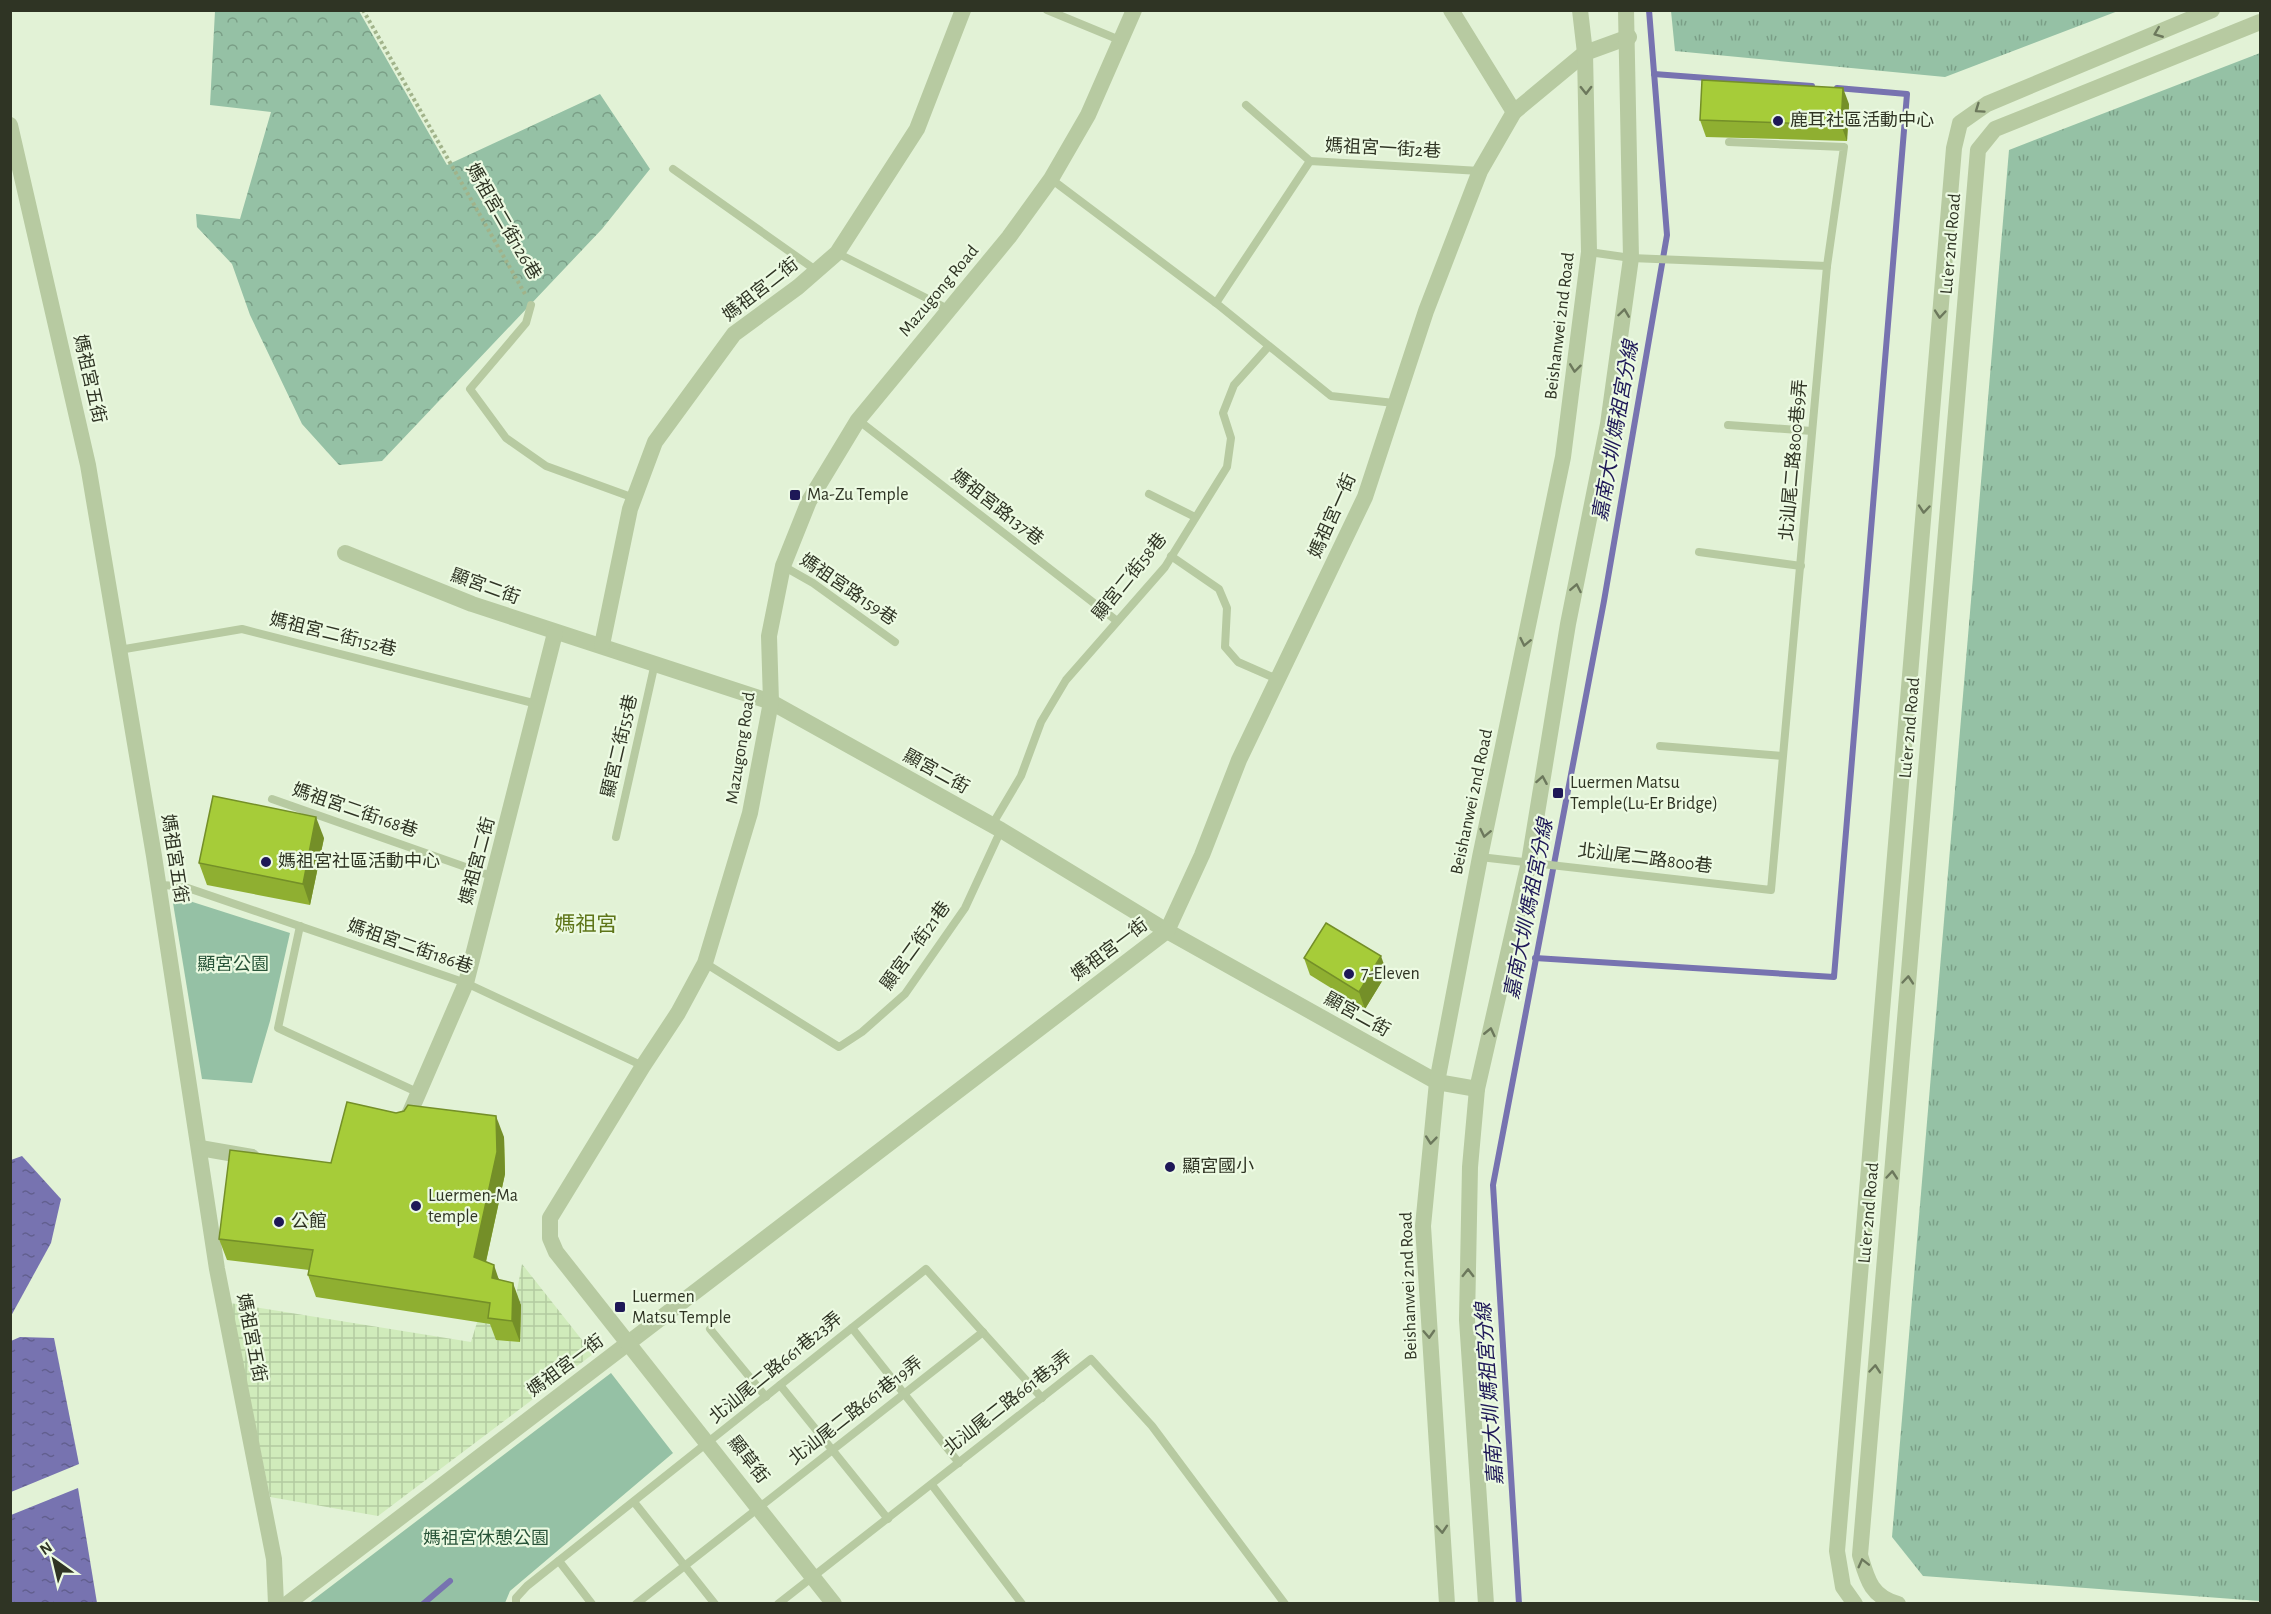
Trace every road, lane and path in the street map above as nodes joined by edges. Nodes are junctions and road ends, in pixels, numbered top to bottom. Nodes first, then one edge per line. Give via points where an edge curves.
1 (363, 10) edge
2 (963, 10) edge
3 (1047, 10) edge
4 (1134, 10) edge
5 (1451, 10) edge
6 (1580, 10) edge
7 (1626, 10) edge
8 (2212, 10) edge
9 (2260, 22) edge
10 (1629, 37) junction
11 (1122, 42) junction
12 (1585, 53) junction
13 (1246, 105) dead end
14 (1514, 112) junction
15 (10, 125) edge
16 (1729, 142) dead end
17 (1310, 161) junction
18 (673, 169) dead end
19 (1480, 171) junction
20 (1051, 179) junction
21 (1589, 252) junction
22 (837, 253) junction
23 (1632, 258) junction
24 (1827, 266) junction
25 (817, 271) junction
26 (1216, 303) junction
27 (531, 305) joint
28 (950, 310) junction
29 (1268, 347) junction
30 (1394, 403) junction
31 (858, 420) junction
32 (1728, 425) dead end
33 (1812, 431) junction
34 (1149, 494) dead end
35 (634, 498) junction
36 (1195, 517) junction
37 (1699, 552) dead end
38 (345, 553) dead end
39 (1171, 556) junction
40 (783, 566) junction
41 (1801, 566) junction
42 (1117, 621) junction
43 (555, 633) junction
44 (895, 642) dead end
45 (602, 645) junction
46 (119, 650) junction
47 (655, 663) junction
48 (1277, 679) junction
49 (771, 702) junction
50 (537, 704) junction
51 (1660, 746) dead end
52 (1782, 756) junction
53 (273, 799) dead end
54 (996, 828) junction
55 (616, 837) dead end
56 (1480, 857) junction
57 (1529, 862) junction
58 (494, 877) junction
59 (158, 885) junction
60 (1771, 890) joint
61 (300, 926) junction
62 (1167, 931) junction
63 (705, 963) junction
64 (466, 983) junction
65 (643, 1066) junction
66 (1437, 1082) junction
67 (1477, 1089) junction
68 (417, 1092) junction
69 (394, 1122) edge
70 (200, 1148) junction
71 (265, 1160) edge
72 (852, 1328) junction
73 (710, 1329) dead end
74 (983, 1332) junction
75 (629, 1342) junction
76 (780, 1385) junction
77 (904, 1394) junction
78 (766, 1397) junction
79 (1042, 1398) junction
80 (710, 1443) junction
81 (832, 1450) junction
82 (959, 1463) junction
83 (932, 1485) junction
84 (634, 1502) junction
85 (760, 1508) junction
86 (888, 1519) junction
87 (558, 1561) junction
88 (685, 1565) junction
89 (814, 1577) junction
90 (276, 1604) edge
91 (287, 1604) edge
92 (516, 1604) edge
93 (592, 1604) edge
94 (636, 1604) edge
95 (715, 1604) edge
96 (778, 1604) edge
97 (834, 1604) edge
98 (1022, 1604) edge
99 (1285, 1604) edge
100 (1448, 1604) edge
101 (1486, 1604) edge
102 (1855, 1604) edge
103 (1898, 1604) edge

1 - 27 path, 媽祖宮二街126巷
2 - 22 street, 媽祖宮二街 via 917,129
3 - 11 lane
4 - 11 street, Mazugong Road
5 - 14 street
6 - 12 street, Beishanwei 2nd Road
7 - 10 street
8 -> 102 street, Lu'er 2nd Road via 1987,104 1960,123 1954,148 1837,1551 1843,1587
103 -> 9 street, Lu'er 2nd Road via 1884,1600 1868,1582 1860,1555 1978,150 1995,129
10 - 12 street, 媽祖宮一街
10 - 23 street
11 - 20 street, Mazugong Road via 1088,115
12 - 14 street, 媽祖宮一街
12 -> 21 street, Beishanwei 2nd Road
13 - 17 lane
14 - 19 street, 媽祖宮一街
15 - 46 street, 媽祖宮五街 via 88,465
16 - 24 lane, 北汕尾二路800巷9弄 via 1844,147
17 - 19 lane, 媽祖宮一街2巷
17 - 26 lane, 媽祖宮一街2巷
18 - 25 lane
19 - 30 street, 媽祖宮一街
20 - 26 lane
20 - 28 street, Mazugong Road
21 - 23 lane
21 -> 56 street, Beishanwei 2nd Road via 1563,457
22 - 25 street, 媽祖宮二街
22 - 28 lane
23 - 24 lane
57 -> 23 street via 1568,624 1608,424
24 - 33 lane, 北汕尾二路800巷9弄
25 - 35 street, 媽祖宮二街 via 734,334 655,442
26 - 29 lane
27 - 35 lane, 媽祖宮二街126巷 via 526,323 470,388 506,438 546,466
28 - 31 street, Mazugong Road
29 - 30 lane via 1330,396
29 - 36 lane, 顯宮二街58巷 via 1234,385 1223,413 1232,438 1227,467
30 - 48 street, 媽祖宮一街 via 1365,497
31 - 40 street, Mazugong Road via 809,501
31 - 42 lane, 媽祖宮路137巷
32 - 33 lane
33 - 41 lane, 北汕尾二路800巷9弄
34 - 36 lane
35 - 45 street, 媽祖宮二街
36 - 39 lane, 顯宮二街58巷
37 - 41 lane
38 - 43 street, 顯宮二街
39 - 42 lane, 顯宮二街58巷
39 - 48 lane via 1219,589 1227,608 1225,647 1238,662
40 - 44 lane, 媽祖宮路159巷
40 - 49 street, Mazugong Road via 769,636
41 - 52 lane, 北汕尾二路800巷9弄
42 - 54 lane, 顯宮二街58巷 via 1066,680 1041,722
43 - 45 street, 顯宮二街
43 - 50 street, 媽祖宮二街
45 - 47 street, 顯宮二街
46 - 50 lane, 媽祖宮二街152巷 via 242,629
46 - 59 street, 媽祖宮五街
47 - 49 street, 顯宮二街
47 - 55 lane, 顯宮二街55巷
48 - 62 street, 媽祖宮一街
49 - 54 street, 顯宮二街
49 - 63 street, Mazugong Road via 750,813
50 - 58 street, 媽祖宮二街
51 - 52 lane
52 - 60 lane, 北汕尾二路800巷9弄
53 - 58 lane, 媽祖宮二街168巷
54 - 62 street, 顯宮二街
54 - 63 lane, 顯宮二街21巷 via 965,908 905,994 839,1047
56 - 57 lane, 北汕尾二路800巷
56 - 66 street, Beishanwei 2nd Road
57 - 60 lane, 北汕尾二路800巷
67 -> 57 street
58 - 64 street, 媽祖宮二街
59 - 61 lane, 媽祖宮二街186巷 via 182,886
59 - 70 street, 媽祖宮五街
61 - 64 lane, 媽祖宮二街186巷
61 - 68 lane via 278,1028
62 - 66 street, 顯宮二街
62 - 75 street, 媽祖宮一街
63 - 65 street, Mazugong Road
64 - 65 lane, 媽祖宮二街186巷
64 - 68 street, 媽祖宮二街
65 - 75 street, Mazugong Road via 550,1218 550,1238 556,1252
66 - 67 street, 顯宮二街
66 -> 100 street, Beishanwei 2nd Road via 1423,1226
101 -> 67 street via 1467,1320 1470,1167
68 - 69 street, 媽祖宮二街 via 406,1124
70 - 71 street
70 - 90 street, 媽祖宮五街 via 217,1269 274,1559
72 - 74 lane, 北汕尾二路661巷23弄 via 926,1269
72 - 76 lane, 北汕尾二路661巷23弄
72 - 77 lane
73 - 78 lane
74 - 77 lane, 北汕尾二路661巷19弄
74 - 79 lane, 北汕尾二路661巷23弄
75 - 80 street, 顯草街
75 - 91 street, 媽祖宮一街
76 - 78 lane, 北汕尾二路661巷23弄
76 - 81 lane
77 - 81 lane, 北汕尾二路661巷19弄
77 - 82 lane
78 - 80 lane, 北汕尾二路661巷23弄
79 - 82 lane, 北汕尾二路661巷3弄
79 - 99 lane, 北汕尾二路661巷3弄 via 1091,1359 1152,1426
80 - 84 lane, 北汕尾二路661巷23弄
80 - 85 street, 顯草街
81 - 85 lane, 北汕尾二路661巷19弄
81 - 86 lane
82 - 83 lane, 北汕尾二路661巷3弄
83 - 86 lane, 北汕尾二路661巷3弄
83 - 98 lane
84 - 87 lane, 北汕尾二路661巷23弄
84 - 88 lane
85 - 88 lane, 北汕尾二路661巷19弄
85 - 89 street, 顯草街
86 - 89 lane, 北汕尾二路661巷3弄
87 - 92 lane, 北汕尾二路661巷23弄 via 527,1586 516,1598
87 - 93 lane
88 - 94 lane, 北汕尾二路661巷19弄
88 - 95 lane
89 - 96 lane, 北汕尾二路661巷3弄
89 - 97 street, 顯草街

